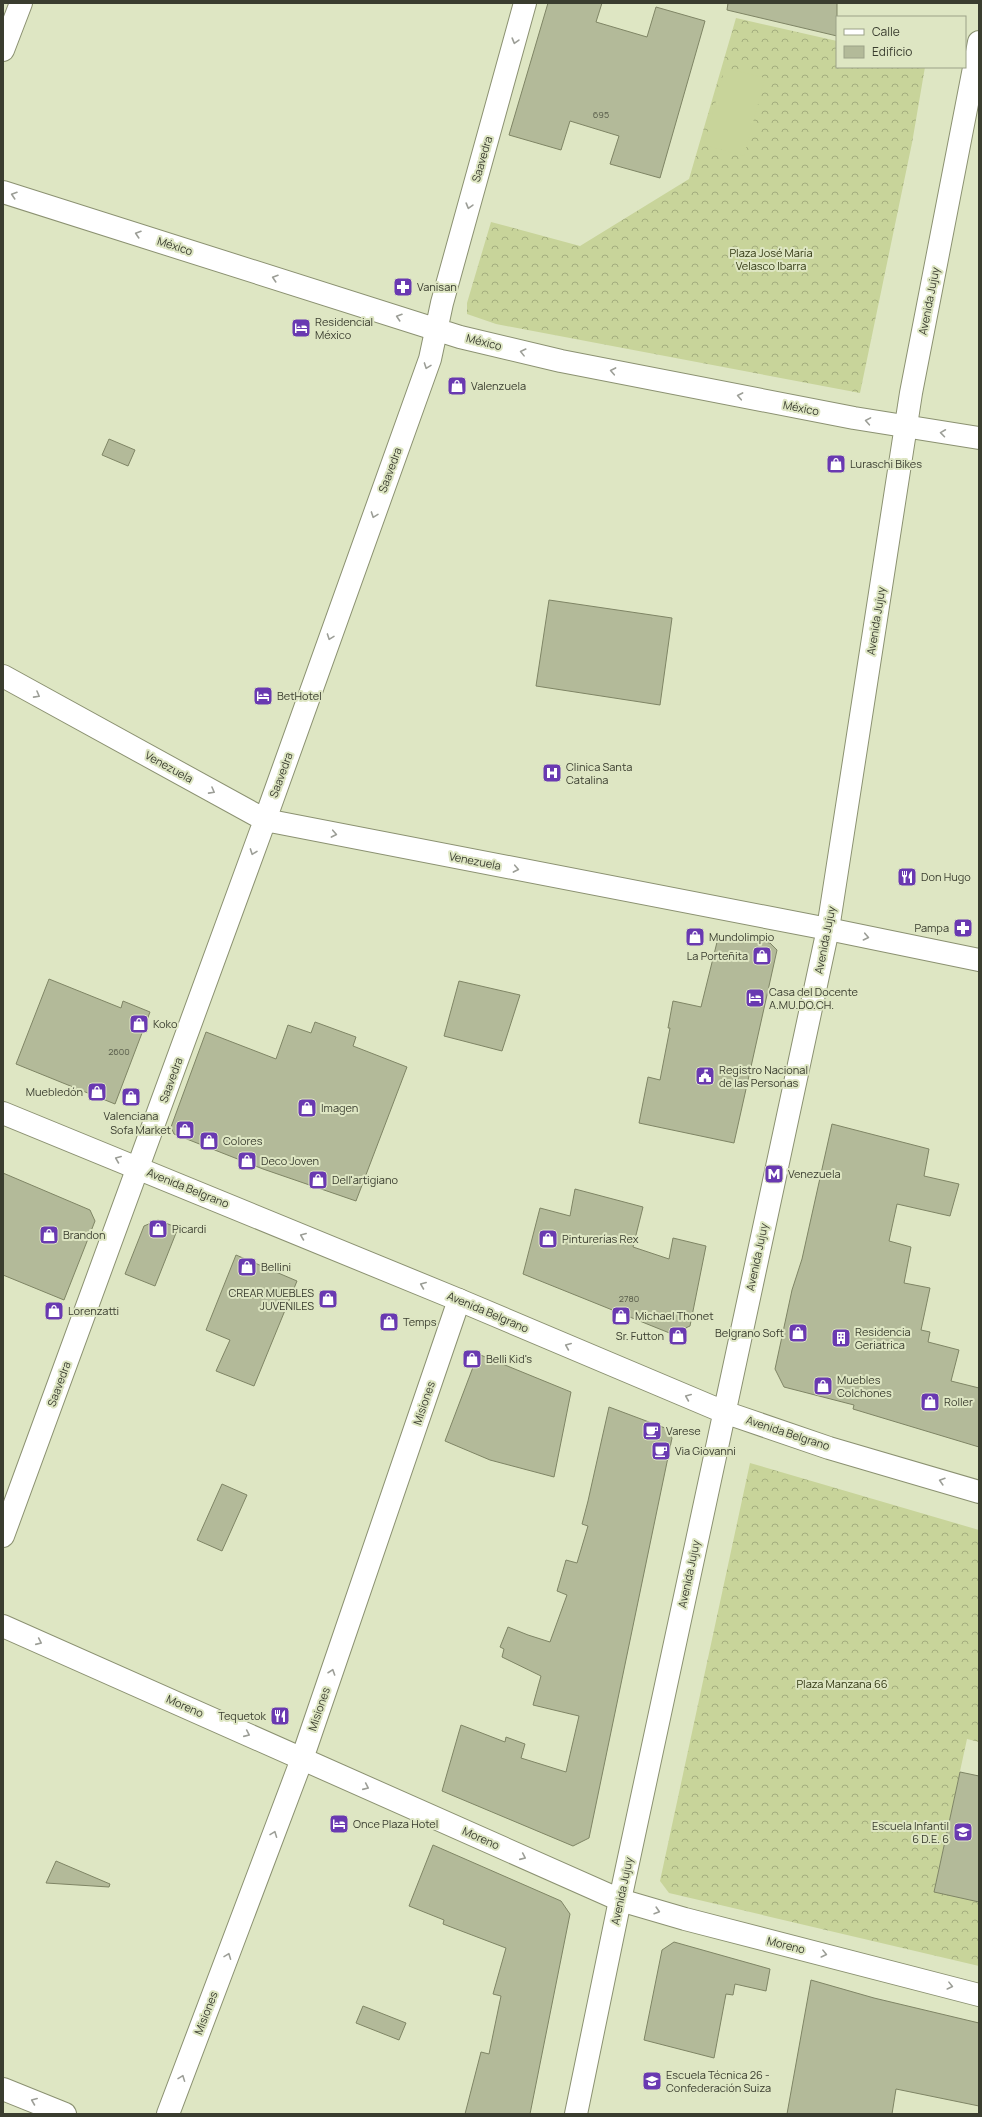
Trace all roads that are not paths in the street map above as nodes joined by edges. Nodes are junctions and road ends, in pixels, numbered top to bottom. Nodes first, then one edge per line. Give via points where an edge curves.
1 (21, 3) edge
2 (525, 3) edge
3 (979, 42) edge
4 (3, 50) edge
5 (3, 192) edge
6 (436, 328) junction
7 (906, 428) junction
8 (979, 438) edge
9 (3, 676) edge
10 (265, 820) junction
11 (828, 929) junction
12 (979, 960) edge
13 (3, 1113) edge
14 (139, 1168) junction
15 (459, 1300) junction
16 (724, 1412) junction
17 (979, 1492) edge
18 (3, 1536) edge
19 (3, 1626) edge
20 (302, 1759) junction
21 (620, 1900) junction
22 (979, 1995) edge
23 (3, 2089) edge
24 (65, 2114) edge
25 (168, 2114) edge
26 (576, 2114) edge

1 - 4 street
2 -> 6 street, Saavedra
3 - 7 street, Avenida Jujuy
6 -> 5 street, México
7 -> 6 street, México via 561,361 460,337
6 -> 10 street, Saavedra via 430,359
8 -> 7 street, México
7 - 11 street, Avenida Jujuy
9 -> 10 street, Venezuela
10 -> 11 street, Venezuela
10 -> 14 street, Saavedra
11 -> 12 street, Venezuela
11 - 16 street, Avenida Jujuy
14 -> 13 street, Avenida Belgrano
15 -> 14 street, Avenida Belgrano
14 - 18 street, Saavedra
16 -> 15 street, Avenida Belgrano
20 -> 15 street, Misiones
17 -> 16 street, Avenida Belgrano via 829,1448
16 - 21 street, Avenida Jujuy
19 -> 20 street, Moreno
20 -> 21 street, Moreno
25 -> 20 street, Misiones
21 -> 22 street, Moreno
21 - 26 street, Avenida Jujuy
24 -> 23 street

